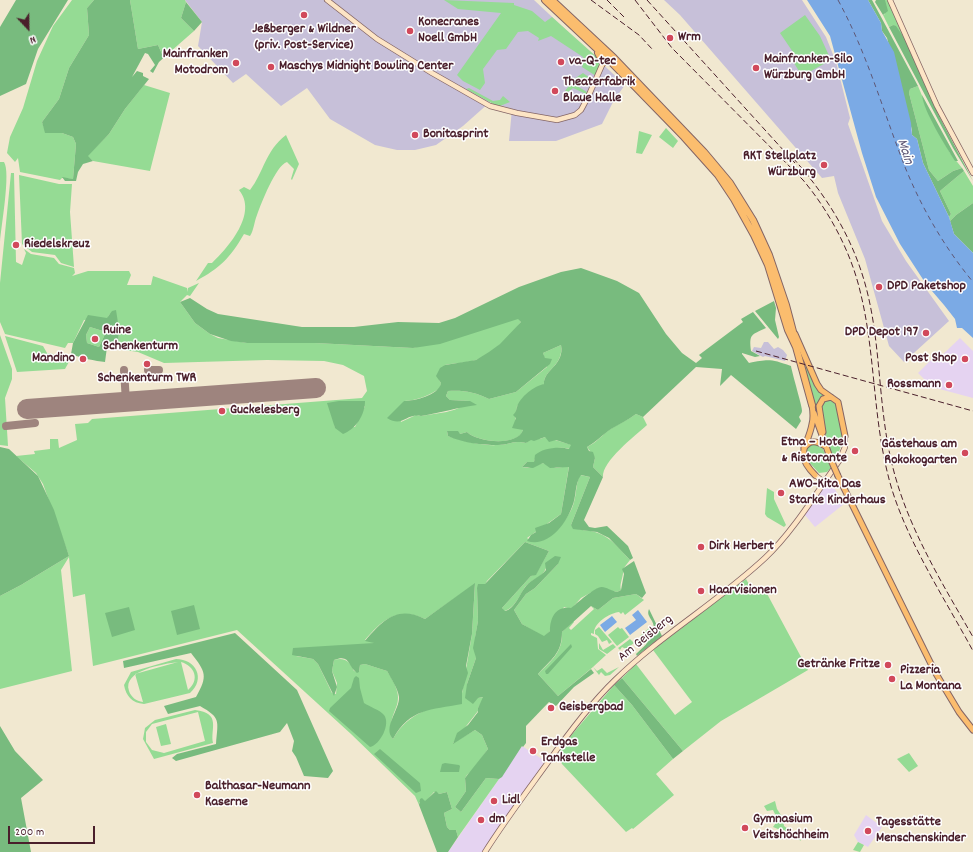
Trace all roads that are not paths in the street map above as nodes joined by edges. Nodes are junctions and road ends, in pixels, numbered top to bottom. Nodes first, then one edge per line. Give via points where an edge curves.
1 (328, 0) edge
2 (545, 0) edge
3 (552, 0) edge
4 (890, 0) edge
5 (591, 40) junction
6 (603, 63) joint
7 (973, 173) edge
8 (794, 331) junction
9 (796, 347) junction
10 (831, 397) junction
11 (812, 404) junction
12 (845, 436) joint
13 (823, 440) junction
14 (825, 446) junction
15 (803, 448) junction
16 (815, 475) joint
17 (824, 482) junction
18 (973, 730) edge
19 (486, 852) edge

1 - 6 street via 377,39 432,73 490,106 517,113 557,120 575,115 588,97
2 - 5 highway via 583,36
3 - 5 highway
4 - 7 street via 937,106
5 - 6 highway via 590,46
5 - 8 highway via 599,44 704,152 730,183 767,249
5 - 9 highway via 688,142 730,193 760,246
8 - 9 highway
8 - 10 main road via 817,384
9 - 11 highway
10 - 12 main road via 840,406
10 - 13 main road via 823,399 819,406
11 - 13 main road
11 - 15 main road via 812,424
12 - 17 street, Am Geisberg via 845,447 839,462
13 - 14 main road
14 - 15 main road via 812,442
14 - 18 main road, bridge via 904,612 947,694
15 - 16 main road via 803,459
16 - 17 street
17 - 19 street, Am Geisberg via 767,557 613,681 558,748 502,825

